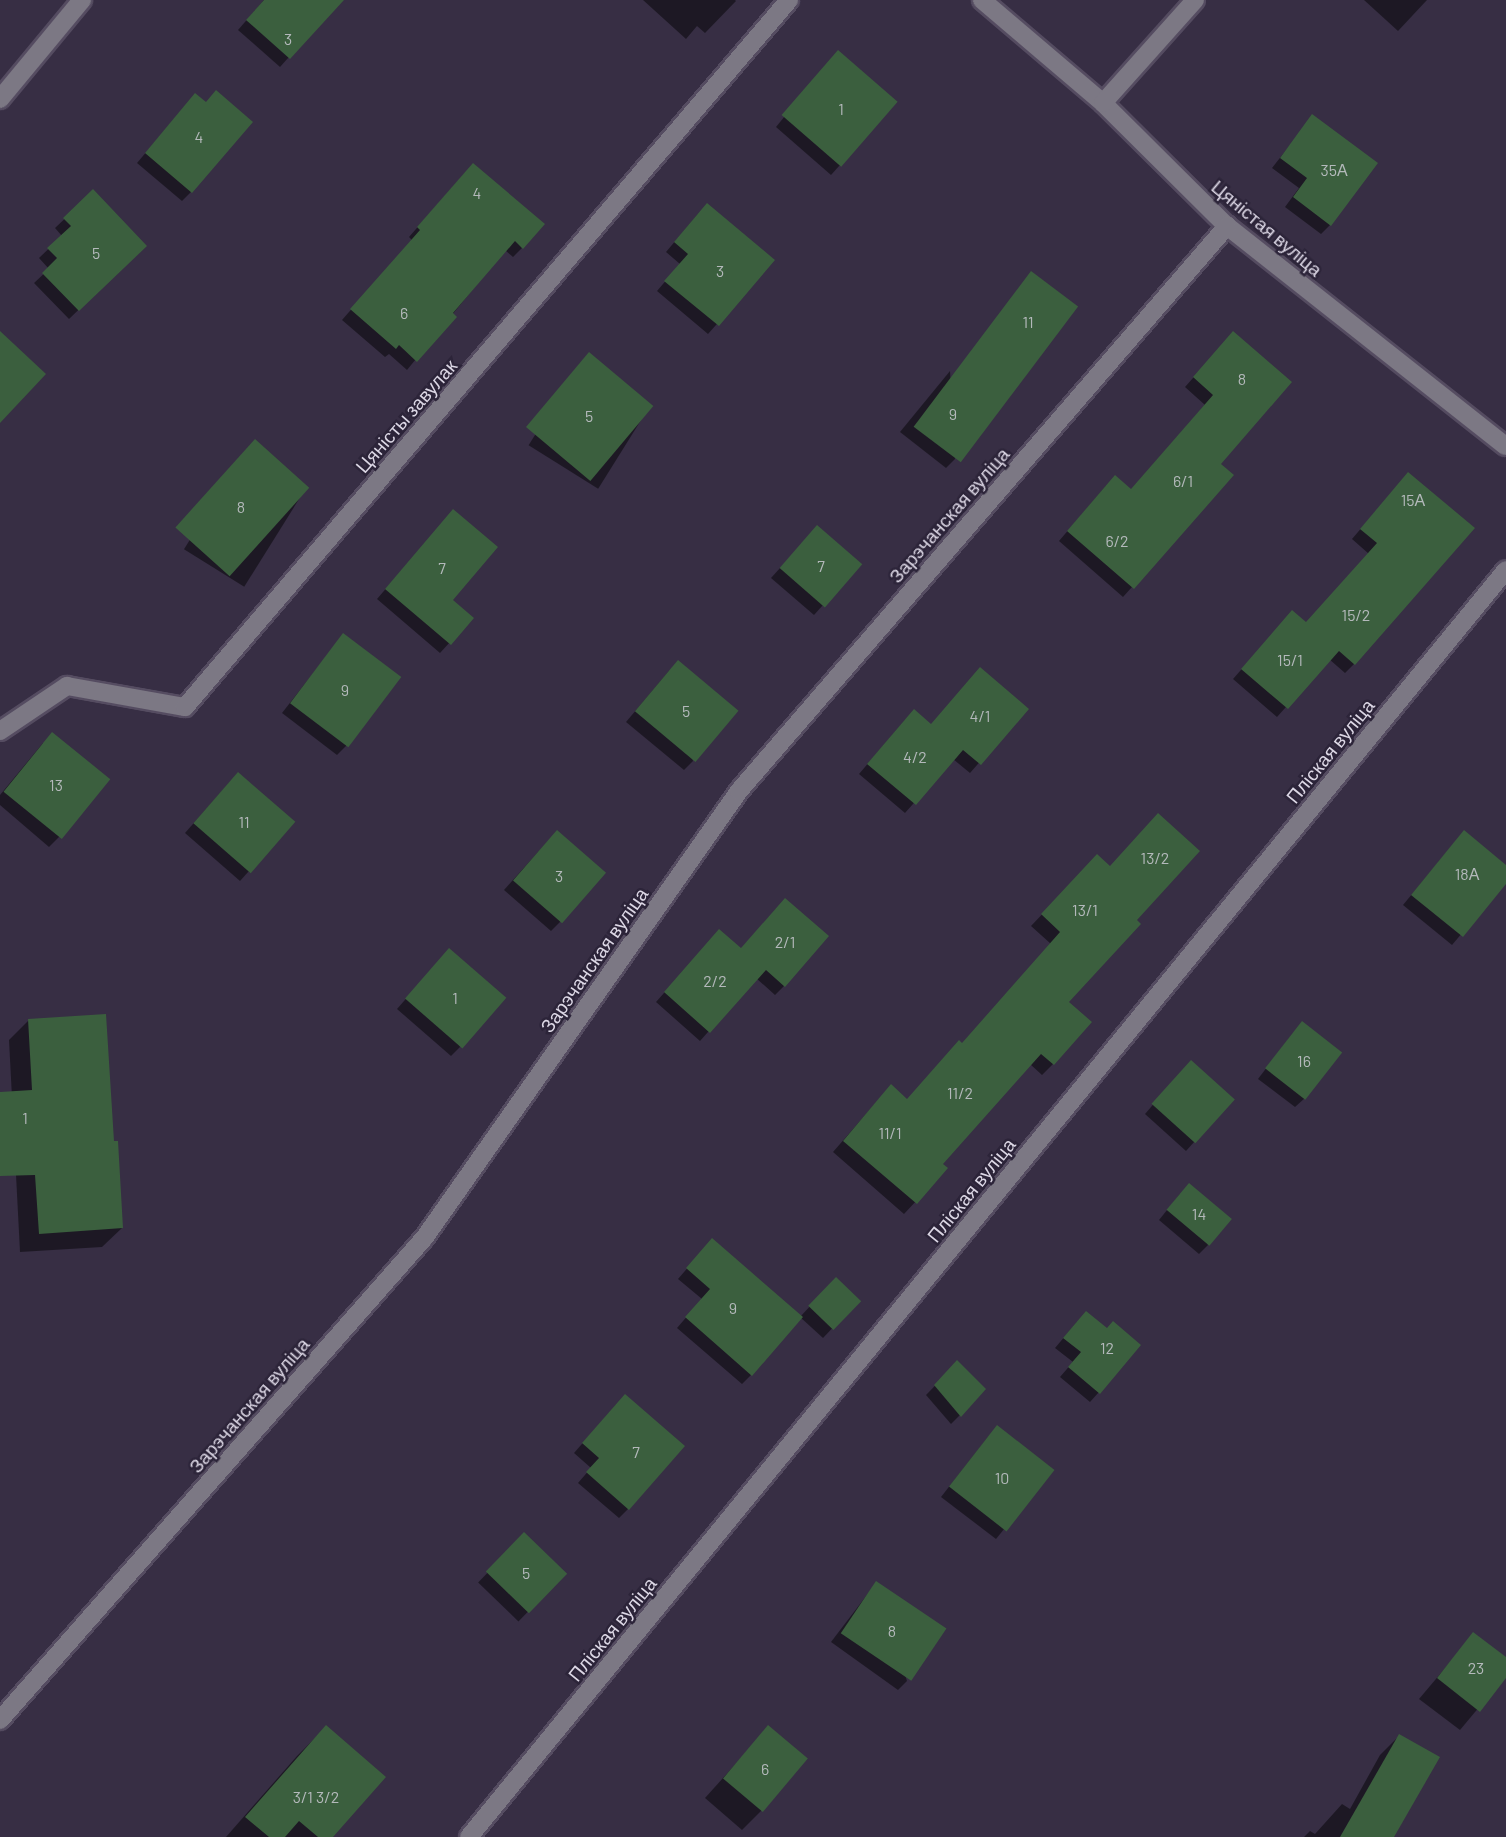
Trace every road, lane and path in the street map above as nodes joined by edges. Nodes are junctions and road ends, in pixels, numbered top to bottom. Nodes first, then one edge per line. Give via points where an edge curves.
1 (82, 0) edge
2 (789, 0) edge
3 (982, 0) edge
4 (1195, 0) edge
5 (0, 99) edge
6 (1103, 103) junction
7 (1227, 226) junction
8 (1506, 446) edge
9 (1506, 570) edge
10 (0, 731) edge
11 (0, 1720) edge
12 (469, 1837) edge

1 - 5 street
2 - 10 street, Цяністы завулак via 184,707 67,685
3 - 6 street, Цяністая вуліца
4 - 6 street
6 - 7 street, Цяністая вуліца
7 - 8 street, Цяністая вуліца
7 - 11 street, Зарэчанская вуліца via 739,791 425,1237
9 - 12 street, Пліская вуліца

